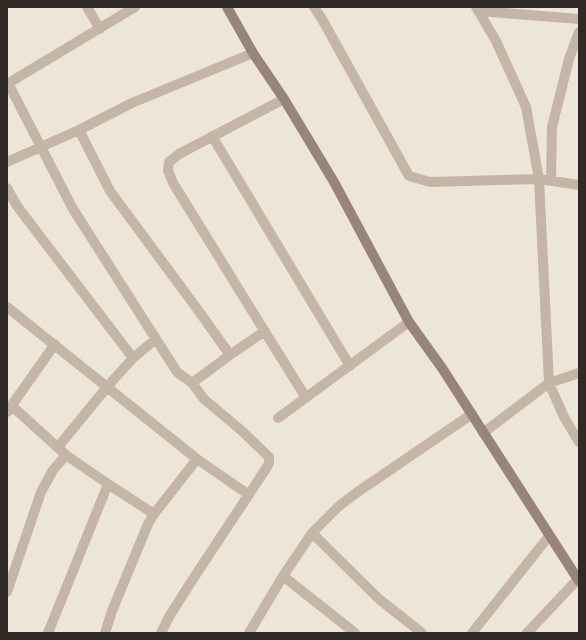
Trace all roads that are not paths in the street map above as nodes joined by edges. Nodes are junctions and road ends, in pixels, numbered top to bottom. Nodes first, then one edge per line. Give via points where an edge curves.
1 (87, 7) edge
2 (135, 7) edge
3 (227, 7) edge
4 (314, 7) edge
5 (477, 9) edge
6 (579, 18) edge
7 (100, 29) junction
8 (579, 32) edge
9 (253, 53) junction
10 (8, 84) edge
11 (284, 99) junction
12 (80, 130) junction
13 (212, 136) junction
14 (41, 147) junction
15 (7, 162) edge
16 (539, 179) junction
17 (551, 180) junction
18 (579, 185) edge
19 (7, 188) edge
20 (7, 307) edge
21 (409, 322) junction
22 (264, 331) junction
23 (156, 339) junction
24 (55, 344) junction
25 (230, 355) junction
26 (133, 358) junction
27 (350, 366) junction
28 (579, 373) edge
29 (192, 383) junction
30 (549, 383) junction
31 (107, 386) junction
32 (306, 398) junction
33 (9, 408) edge
34 (472, 414) junction
35 (278, 418) dead end
36 (483, 433) junction
37 (579, 442) edge
38 (58, 447) junction
39 (66, 455) junction
40 (197, 459) junction
41 (108, 484) junction
42 (249, 495) junction
43 (154, 514) junction
44 (312, 533) junction
45 (549, 536) junction
46 (282, 576) junction
47 (578, 580) edge
48 (7, 592) edge
49 (253, 631) edge
50 (48, 633) edge
51 (105, 633) edge
52 (161, 633) edge
53 (355, 633) edge
54 (422, 633) edge
55 (472, 633) edge
56 (527, 633) edge

1 - 7 street
2 - 7 street
3 - 9 street
4 - 16 street via 409,176 430,182
5 - 6 street
5 - 16 street via 496,41 526,107
7 - 10 street
8 - 17 street via 569,59 552,127
9 - 11 street
9 - 12 street via 132,103
10 - 14 street
11 - 13 street
11 - 21 street via 334,182
12 - 14 street
12 - 25 street via 110,191
13 - 22 street via 179,154 169,162 168,170
13 - 27 street
14 - 15 street
14 - 23 street via 73,209
16 - 17 street
16 - 30 street
17 - 18 street
19 - 26 street via 16,206
20 - 24 street
21 - 27 street
21 - 34 street
22 - 25 street
22 - 32 street
23 - 26 street
23 - 29 street via 177,372
24 - 31 street
24 - 33 street
25 - 29 street
26 - 31 street
27 - 32 street
28 - 30 street
29 - 42 street via 204,399 269,457 270,463
30 - 36 street
30 - 37 street via 564,417
31 - 38 street
31 - 40 street
32 - 35 street
33 - 38 street
34 - 36 street
34 - 44 street via 359,490
36 - 45 street
38 - 39 street
39 - 41 street
39 - 48 street via 53,470 41,492
40 - 42 street
40 - 43 street
41 - 43 street
41 - 50 street
42 - 52 street
43 - 51 street via 144,533
44 - 46 street
44 - 54 street via 379,599
45 - 47 street
45 - 55 street
46 - 49 street
46 - 53 street
47 - 56 street

